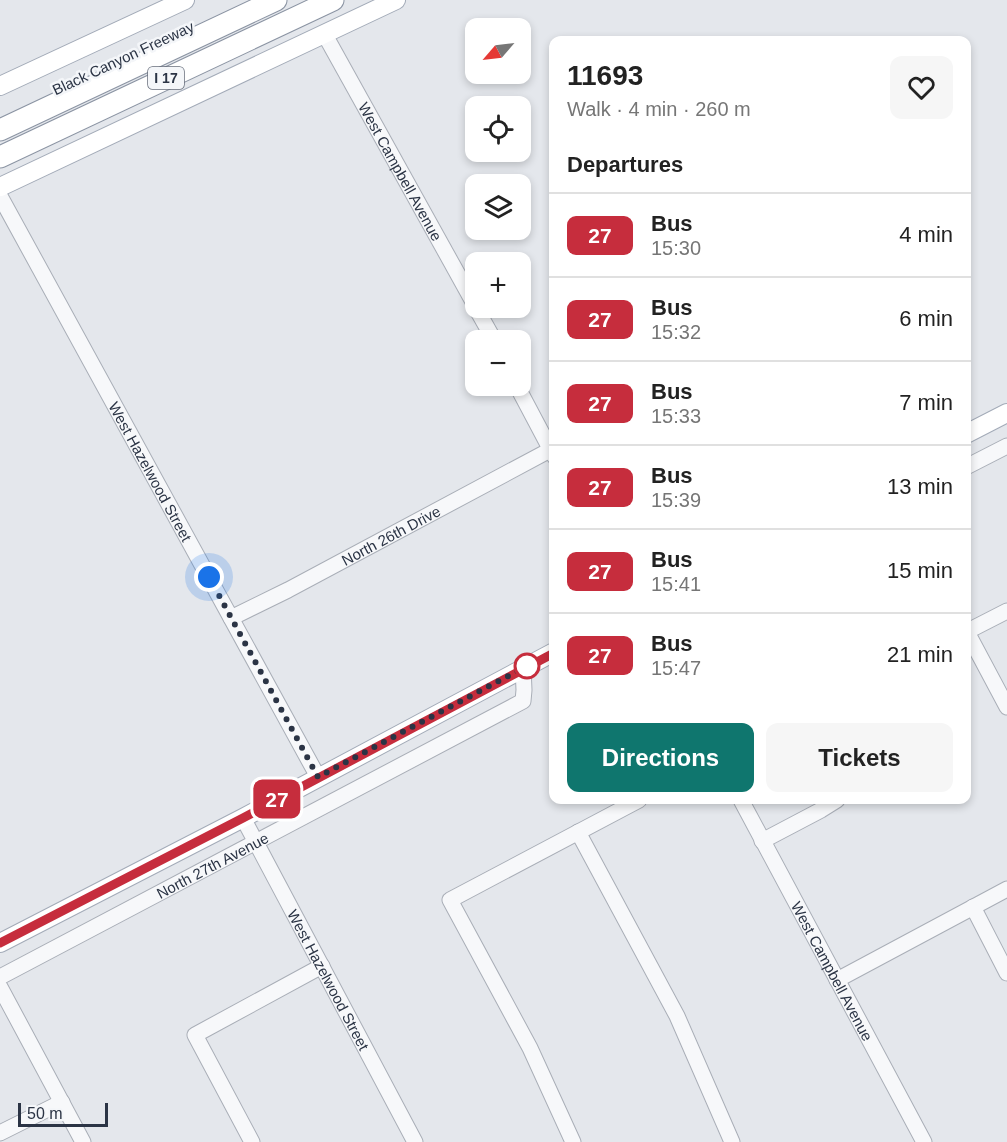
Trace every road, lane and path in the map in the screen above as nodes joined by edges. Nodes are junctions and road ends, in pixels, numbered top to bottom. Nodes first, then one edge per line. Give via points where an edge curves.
1 (185, 0) edge
2 (247, 0) edge
3 (276, 0) edge
4 (301, 0) edge
5 (333, 0) edge
6 (396, 0) edge
7 (325, 35) junction
8 (0, 86) edge
9 (0, 115) edge
10 (0, 130) edge
11 (0, 142) edge
12 (0, 157) edge
13 (0, 187) edge
14 (0, 196) edge
15 (465, 287) edge
16 (522, 396) edge
17 (1007, 413) edge
18 (971, 431) edge
19 (1007, 446) edge
20 (549, 447) edge
21 (549, 455) edge
22 (971, 464) edge
23 (1007, 611) edge
24 (231, 618) junction
25 (971, 629) edge
26 (971, 640) edge
27 (549, 655) edge
28 (523, 668) junction
29 (1007, 707) edge
30 (318, 777) junction
31 (631, 804) edge
32 (743, 804) edge
33 (831, 804) edge
34 (243, 818) junction
35 (578, 832) junction
36 (762, 841) junction
37 (256, 842) junction
38 (1007, 890) edge
39 (973, 907) junction
40 (0, 943) edge
41 (322, 966) junction
42 (1007, 973) edge
43 (0, 976) edge
44 (837, 980) junction
45 (0, 987) edge
46 (62, 1101) junction
47 (0, 1134) edge
48 (83, 1142) edge
49 (252, 1142) edge
50 (415, 1142) edge
51 (573, 1142) edge
52 (732, 1142) edge
53 (924, 1142) edge

1 - 8 main road
2 - 9 highway, Black Canyon Freeway / I 17
3 - 10 highway
4 - 11 highway
5 - 12 highway, I 17
6 - 7 main road
7 - 13 main road
7 - 15 street, West Campbell Avenue
14 - 24 street, West Hazelwood Street
16 - 20 street
17 - 18 main road
19 - 22 street
21 - 24 street, North 26th Drive
23 - 25 street
24 - 30 street, West Hazelwood Street
26 - 29 street
27 - 28 main road, North 27th Avenue
28 - 30 main road, North 27th Avenue
28 - 37 street, North 27th Avenue via 523,701
30 - 34 main road, North 27th Avenue
31 - 35 street
32 - 36 street, West Campbell Avenue
33 - 36 street
34 - 37 street, West Hazelwood Street
34 - 40 main road, North 27th Avenue
35 - 51 street via 450,900 530,1048
35 - 52 street via 677,1016
36 - 44 street, West Campbell Avenue
37 - 41 street, West Hazelwood Street
37 - 43 street, North 27th Avenue
38 - 39 street
39 - 42 street
39 - 44 street
41 - 49 street via 195,1035
41 - 50 street, West Hazelwood Street
44 - 53 street, West Campbell Avenue
45 - 46 street
46 - 47 street
46 - 48 street

